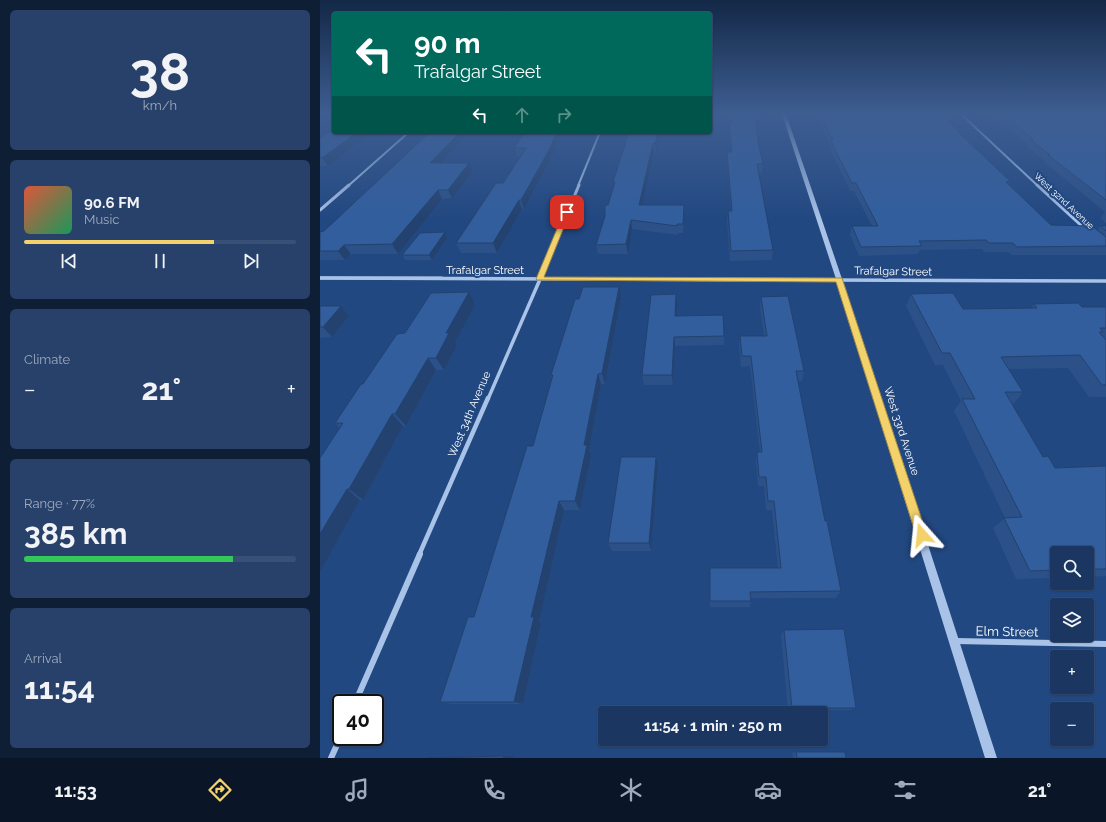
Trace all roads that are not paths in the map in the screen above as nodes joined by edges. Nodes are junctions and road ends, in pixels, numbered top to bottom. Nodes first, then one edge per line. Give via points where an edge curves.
1 (389, 149) edge
2 (593, 149) edge
3 (796, 149) edge
4 (999, 149) edge
5 (320, 210) edge
6 (1089, 233) edge
7 (320, 278) edge
8 (540, 279) junction
9 (839, 279) junction
10 (1106, 281) edge
11 (956, 641) junction
12 (1106, 644) edge
13 (359, 694) edge
14 (336, 746) edge
15 (331, 758) edge
16 (991, 758) edge

1 - 5 street
2 - 8 street, West 34th Avenue
3 - 9 street, West 33rd Avenue
4 - 6 street, West 32nd Avenue
7 - 8 street, Trafalgar Street
8 - 9 street, Trafalgar Street
8 - 13 street, West 34th Avenue
9 - 10 street, Trafalgar Street
9 - 11 street, West 33rd Avenue
11 - 12 street, Elm Street
11 - 16 street, West 33rd Avenue
14 - 15 street

